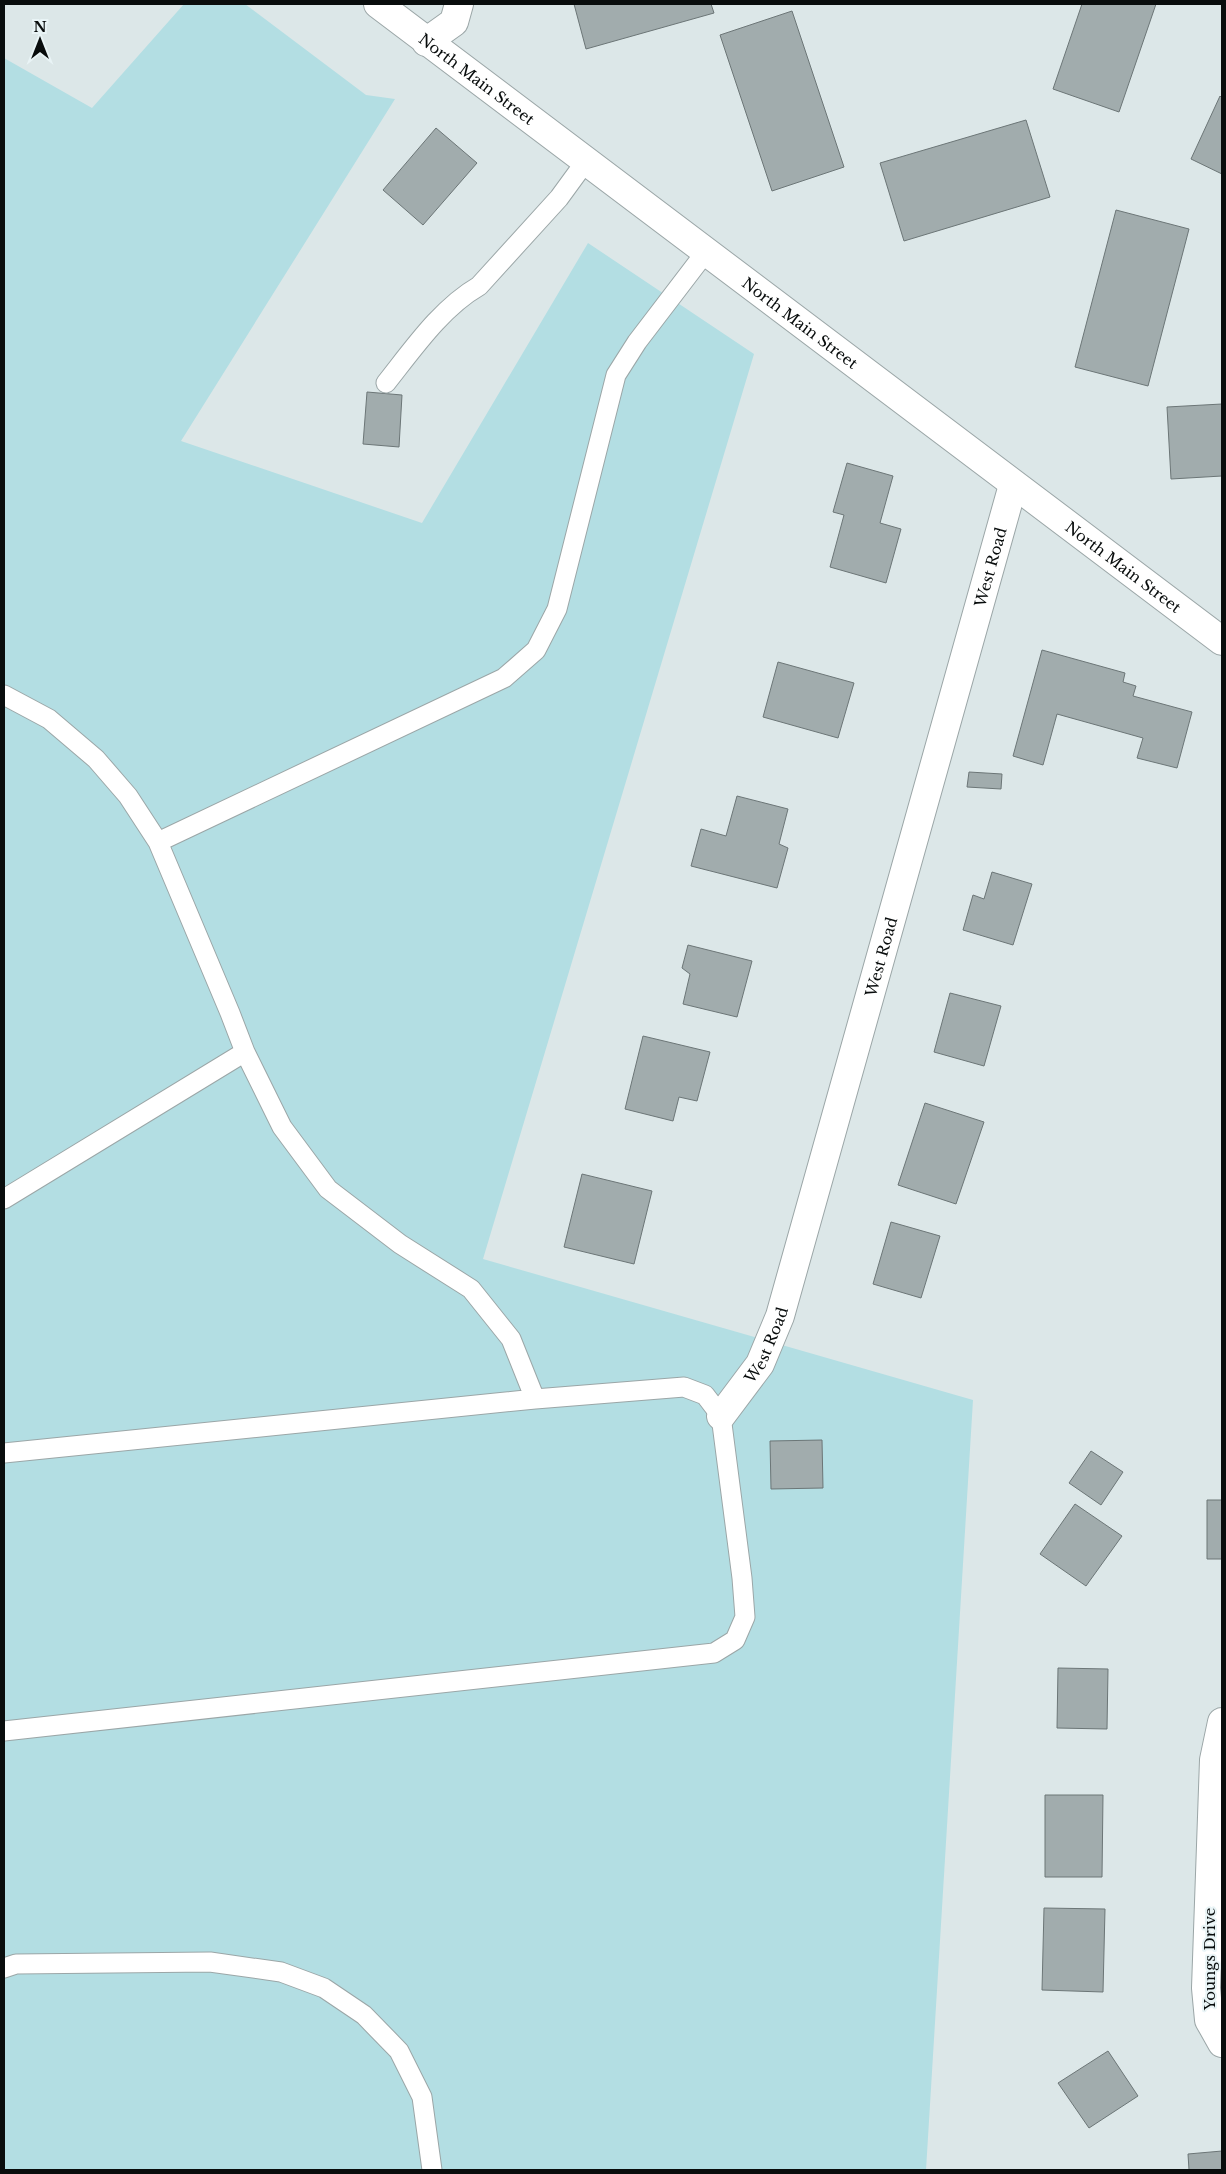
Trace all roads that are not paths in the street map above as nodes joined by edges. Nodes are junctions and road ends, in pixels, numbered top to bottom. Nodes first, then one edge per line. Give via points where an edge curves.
1 (378, 4) edge
2 (459, 4) edge
3 (426, 42) junction
4 (586, 161) junction
5 (705, 253) junction
6 (386, 383) dead end
7 (1013, 485) junction
8 (1222, 641) edge
9 (4, 695) edge
10 (158, 842) junction
11 (245, 1052) junction
12 (4, 1199) edge
13 (534, 1399) junction
14 (721, 1416) junction
15 (4, 1453) edge
16 (1222, 1722) edge
17 (4, 1731) edge
18 (4, 1968) edge
19 (1222, 2043) edge
20 (432, 2170) edge

1 - 3 street, North Main Street
2 - 3 street via 454,22
3 - 4 street, North Main Street
4 - 5 street, North Main Street
4 - 6 lane via 559,198 478,286 462,295
5 - 7 street, North Main Street
5 - 10 lane via 636,342 616,375 557,609 536,650 504,678
7 - 8 street, North Main Street
7 - 14 street, West Road via 785,1299 760,1364
9 - 10 lane via 49,719 96,759 128,796
10 - 11 lane
11 - 12 lane
11 - 13 lane via 282,1127 328,1189 400,1244 471,1289 511,1339
13 - 14 lane via 684,1387 705,1395
13 - 15 lane
14 - 17 lane via 745,1617 736,1640 714,1653
16 - 19 street, Youngs Drive via 1214,1760 1206,1988 1209,2020
18 - 20 lane via 16,1964 210,1962 281,1972 324,1988 364,2015 399,2051 422,2097

